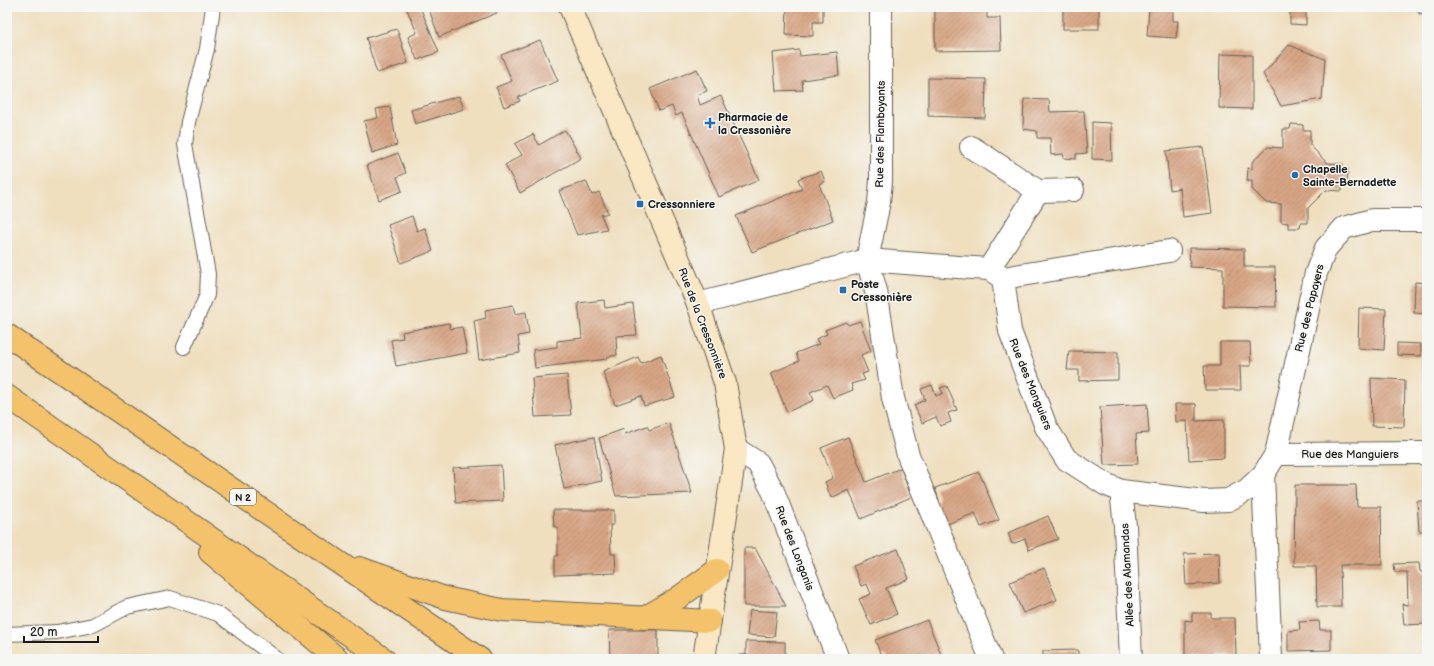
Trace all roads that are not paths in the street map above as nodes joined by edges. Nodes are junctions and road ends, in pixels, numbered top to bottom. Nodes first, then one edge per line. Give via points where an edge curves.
1 (213, 7) edge
2 (570, 7) edge
3 (881, 7) edge
4 (971, 147) dead end
5 (1073, 190) dead end
6 (1038, 191) junction
7 (1427, 220) edge
8 (1170, 251) dead end
9 (867, 260) junction
10 (996, 273) junction
11 (698, 304) junction
12 (7, 335) edge
13 (184, 347) dead end
14 (7, 396) edge
15 (82, 447) junction
16 (736, 449) junction
17 (1427, 453) edge
18 (1276, 454) junction
19 (1263, 475) junction
20 (1121, 491) junction
21 (333, 558) junction
22 (717, 570) junction
23 (644, 618) junction
24 (710, 621) junction
25 (7, 634) edge
26 (277, 659) edge
27 (338, 659) edge
28 (384, 659) edge
29 (480, 659) edge
30 (704, 659) edge
31 (838, 659) edge
32 (991, 659) edge
33 (1131, 659) edge
34 (1271, 659) edge

1 - 13 lane via 207,49 188,122 185,144 208,284 207,295
2 - 11 main road, Rue de la Cressonnière
3 - 9 street, Rue des Flamboyants via 881,181
4 - 6 street
5 - 6 street
6 - 10 street
7 - 18 street, Rue des Papayers via 1372,220 1344,228 1326,248 1316,272
8 - 10 street
9 - 10 street
9 - 11 street
9 - 32 street via 876,291 893,398 908,455
10 - 20 street, Rue des Manguiers via 1010,331 1046,427 1066,459
11 - 16 main road, Rue de la Cressonnière via 726,383
12 - 21 highway, N 2
14 - 15 highway
15 - 27 highway
15 - 28 highway
16 - 22 main road, Rue de la Cressonnière
16 - 31 street, Rue des Longanis via 758,463 773,490
17 - 18 street, Rue des Manguiers
18 - 19 street, Rue des Manguiers
19 - 20 street, Rue des Manguiers via 1247,490 1228,500 1204,501
19 - 34 street
20 - 33 street, Allée des Alamandas
21 - 23 highway via 445,598 502,610
21 - 29 highway, N 2
22 - 23 highway
22 - 24 main road, Rue de la Cressonnière
23 - 24 highway
24 - 30 main road, Rue de la Cressonnière
25 - 26 lane via 57,632 94,625 127,607 170,598 218,614

